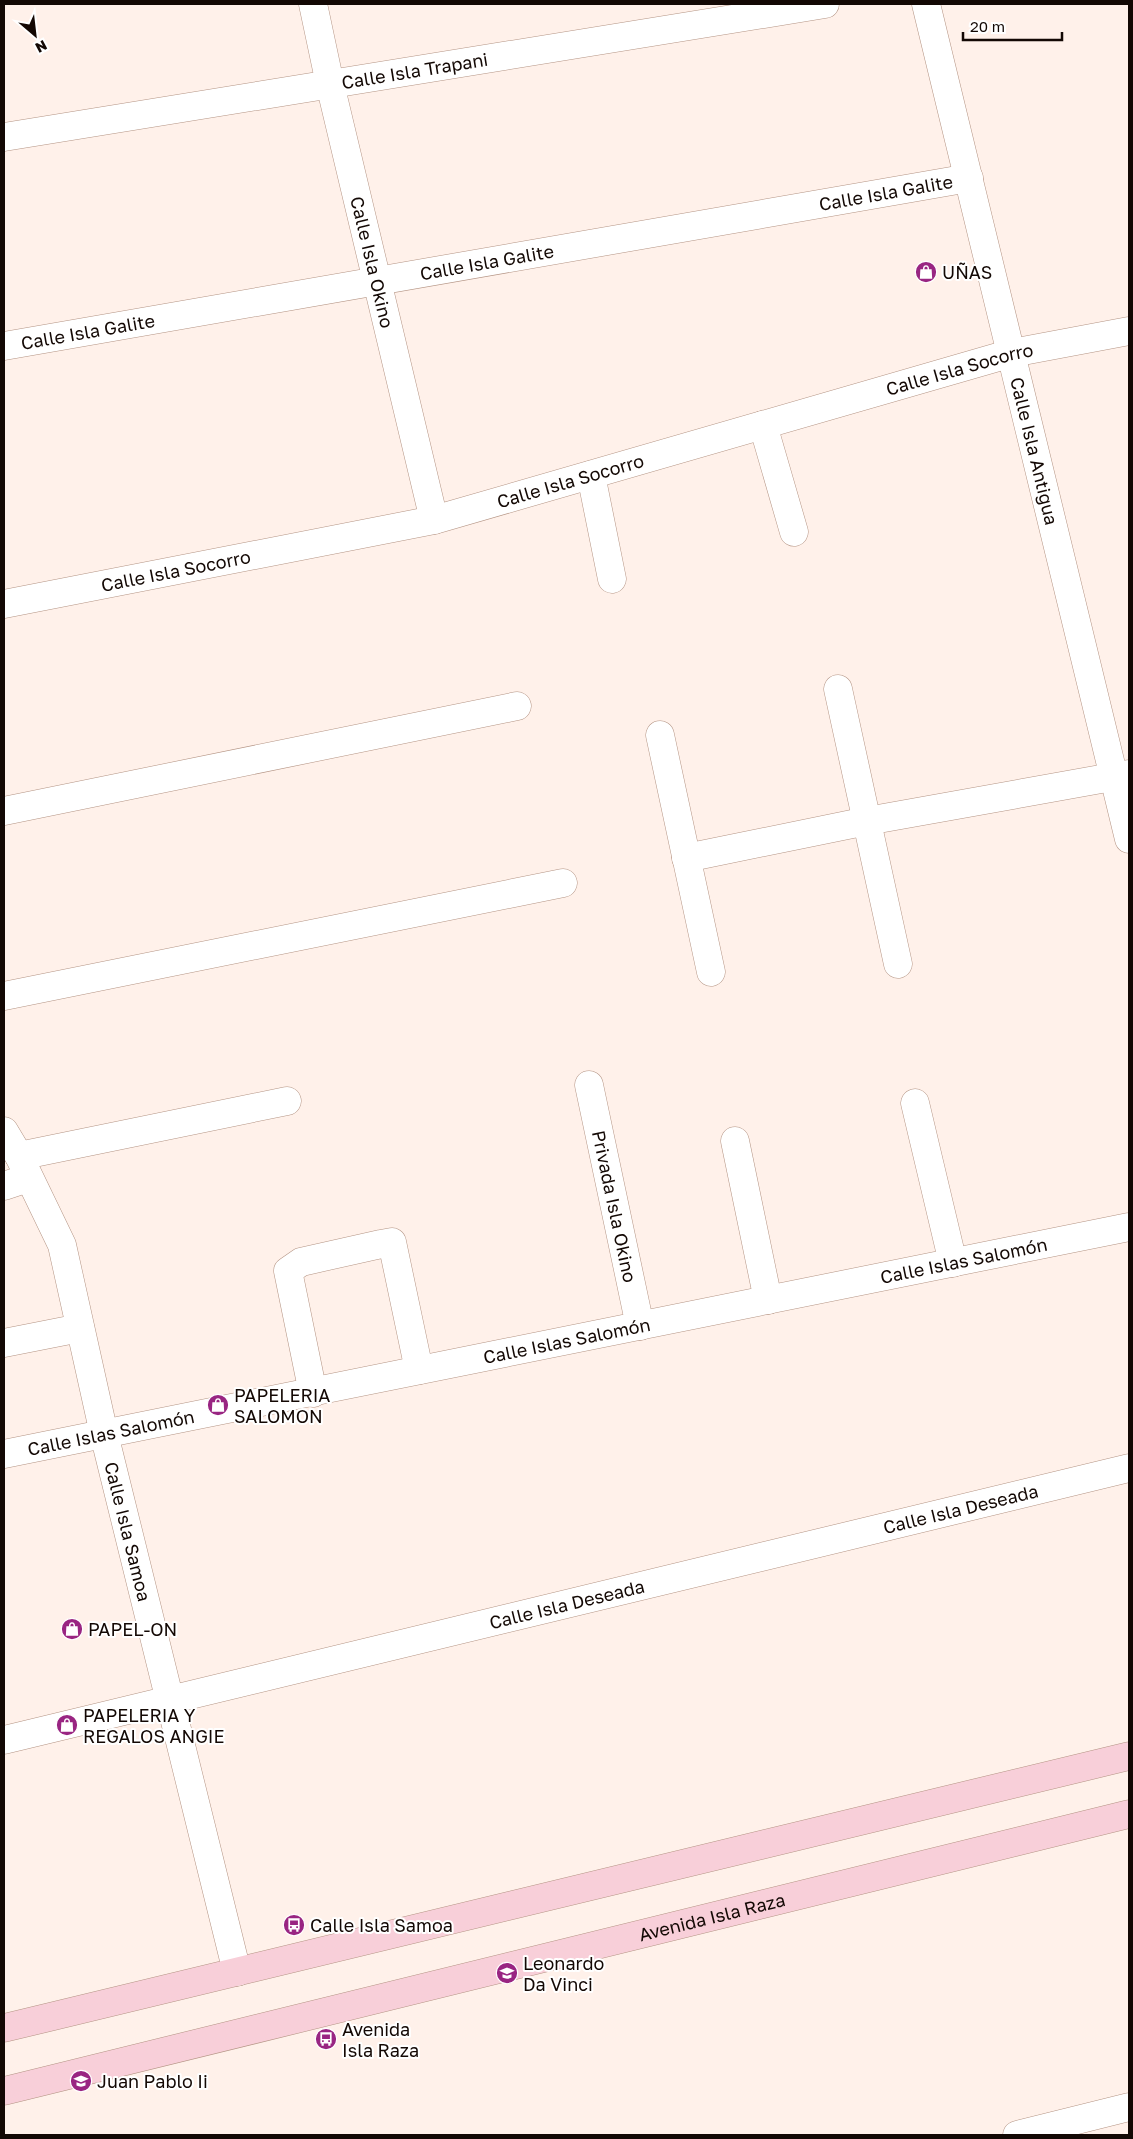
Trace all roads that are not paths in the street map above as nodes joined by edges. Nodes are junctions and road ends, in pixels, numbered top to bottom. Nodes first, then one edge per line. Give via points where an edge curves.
1 (313, 4) edge
2 (825, 4) edge
3 (926, 4) edge
4 (330, 84) junction
5 (4, 137) edge
6 (968, 178) junction
7 (377, 282) junction
8 (1129, 331) edge
9 (4, 346) edge
10 (1012, 353) junction
11 (763, 425) junction
12 (590, 474) junction
13 (434, 520) junction
14 (794, 532) dead end
15 (612, 579) dead end
16 (4, 604) edge
17 (838, 689) dead end
18 (517, 706) dead end
19 (660, 735) dead end
20 (1122, 776) edge
21 (4, 811) edge
22 (868, 821) junction
23 (1129, 839) edge
24 (686, 858) junction
25 (563, 883) dead end
26 (898, 964) dead end
27 (711, 972) dead end
28 (4, 996) edge
29 (589, 1085) dead end
30 (287, 1101) dead end
31 (915, 1103) dead end
32 (4, 1131) edge
33 (734, 1141) dead end
34 (17, 1173) edge
35 (1129, 1227) edge
36 (953, 1263) junction
37 (768, 1300) junction
38 (640, 1326) junction
39 (80, 1328) junction
40 (4, 1343) edge
41 (419, 1370) junction
42 (313, 1393) junction
43 (104, 1434) junction
44 (4, 1454) edge
45 (1129, 1468) edge
46 (170, 1699) junction
47 (4, 1740) edge
48 (1129, 1756) edge
49 (1129, 1814) edge
50 (237, 1972) junction
51 (4, 2028) edge
52 (4, 2091) edge
53 (1129, 2107) edge
54 (1017, 2135) edge

1 - 4 street, Calle Isla Okino
2 - 4 street, Calle Isla Trapani
3 - 6 street, Calle Isla Antigua
4 - 5 street, Calle Isla Trapani
4 - 7 street, Calle Isla Okino
6 - 7 street, Calle Isla Galite
6 - 10 street, Calle Isla Antigua
7 - 9 street, Calle Isla Galite
7 - 13 street, Calle Isla Okino
8 - 10 street, Calle Isla Socorro
10 - 11 street, Calle Isla Socorro
10 - 20 street, Calle Isla Antigua
11 - 12 street, Calle Isla Socorro
11 - 14 street
12 - 13 street, Calle Isla Socorro
12 - 15 street
13 - 16 street, Calle Isla Socorro
17 - 22 street
18 - 21 street
19 - 24 street
20 - 22 street
20 - 23 street, Calle Isla Antigua
22 - 24 street
22 - 26 street
24 - 27 street
25 - 28 street
29 - 38 street, Privada Isla Okino
30 - 34 street
31 - 36 street
32 - 34 street, Calle Isla Samoa
33 - 37 street
34 - 39 street, Calle Isla Samoa via 62,1245
35 - 36 street, Calle Islas Salomón
36 - 37 street, Calle Islas Salomón
37 - 38 street, Calle Islas Salomón
38 - 41 street, Calle Islas Salomón
39 - 40 street
39 - 43 street, Calle Isla Samoa
41 - 42 street, Calle Islas Salomón
41 - 42 street via 392,1242 381,1244 301,1262 288,1271
42 - 43 street, Calle Islas Salomón
43 - 44 street, Calle Islas Salomón
43 - 46 street, Calle Isla Samoa
45 - 46 street, Calle Isla Deseada
46 - 47 street, Calle Isla Deseada
46 - 50 street, Calle Isla Samoa
48 - 50 street
49 - 52 street, Avenida Isla Raza
50 - 51 street
53 - 54 street

